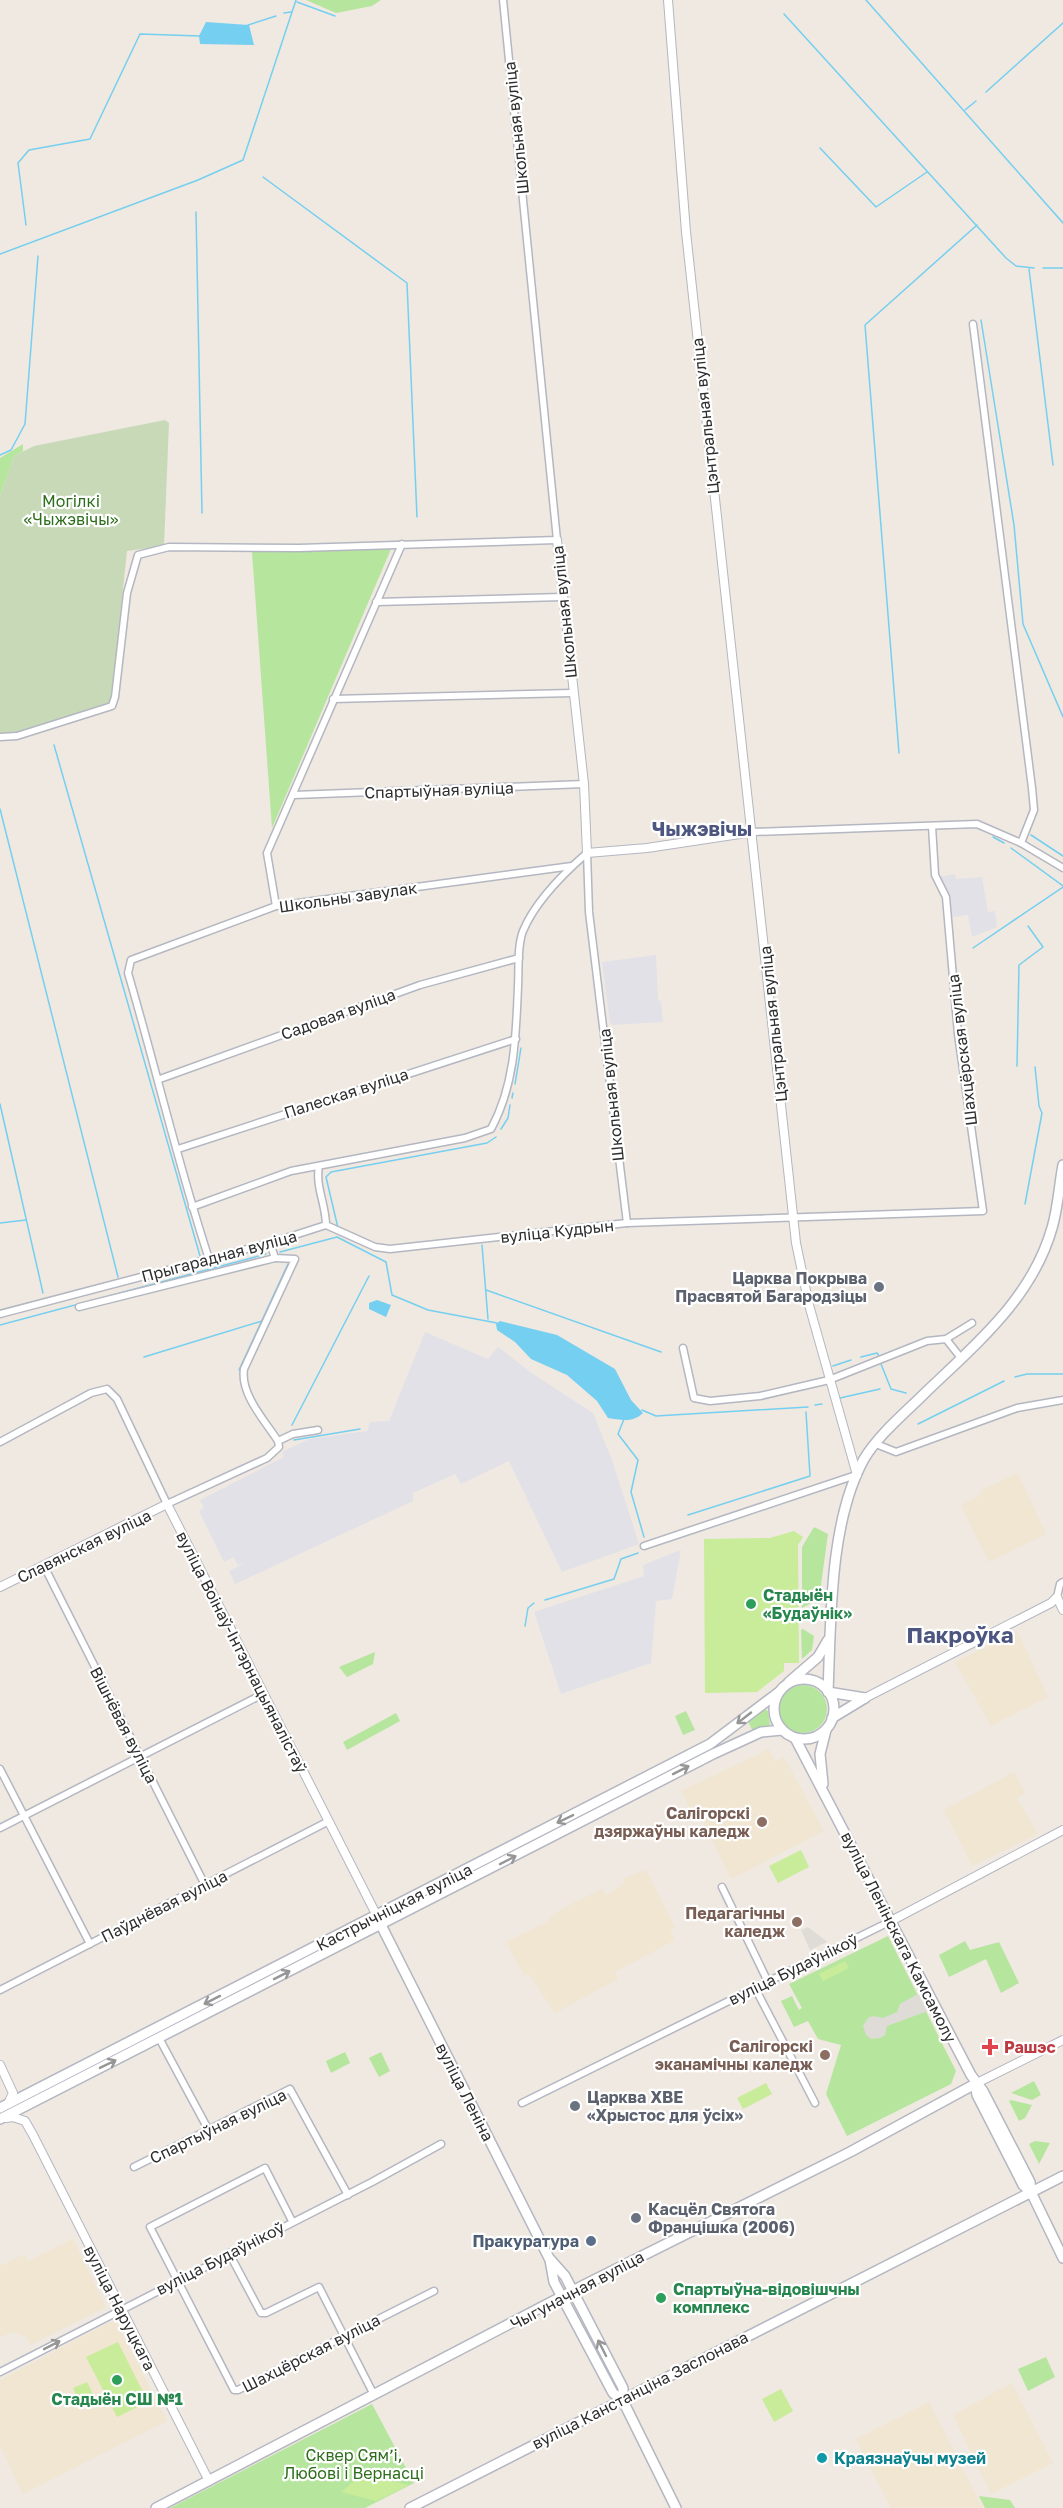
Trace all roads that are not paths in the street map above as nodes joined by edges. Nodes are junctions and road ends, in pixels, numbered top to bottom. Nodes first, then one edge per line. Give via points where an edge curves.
1 (503, 0) edge
2 (668, 0) edge
3 (973, 324) dead end
4 (557, 540) junction
5 (402, 544) junction
6 (562, 597) junction
7 (376, 602) junction
8 (572, 693) junction
9 (333, 699) junction
10 (0, 737) edge
11 (584, 784) junction
12 (294, 795) junction
13 (932, 826) junction
14 (753, 832) junction
15 (1021, 843) junction
16 (587, 853) junction
17 (572, 866) junction
18 (1063, 868) edge
19 (276, 906) junction
20 (519, 958) junction
21 (516, 1039) junction
22 (160, 1079) junction
23 (178, 1149) junction
24 (1063, 1165) edge
25 (319, 1166) junction
26 (192, 1207) junction
27 (793, 1217) junction
28 (627, 1223) junction
29 (326, 1225) junction
30 (270, 1243) junction
31 (275, 1258) junction
32 (209, 1259) junction
33 (80, 1307) dead end
34 (0, 1314) edge
35 (972, 1323) dead end
36 (946, 1339) junction
37 (683, 1348) dead end
38 (961, 1358) junction
39 (829, 1380) junction
40 (1063, 1400) edge
41 (318, 1430) dead end
42 (278, 1441) junction
43 (0, 1442) edge
44 (876, 1444) junction
45 (856, 1475) junction
46 (167, 1504) junction
47 (644, 1545) dead end
48 (44, 1566) junction
49 (1063, 1582) edge
50 (0, 1587) edge
51 (1060, 1595) edge
52 (1063, 1610) edge
53 (829, 1637) junction
54 (829, 1668) junction
55 (782, 1689) junction
56 (828, 1692) junction
57 (848, 1693) junction
58 (263, 1694) junction
59 (865, 1698) junction
60 (832, 1718) junction
61 (827, 1728) junction
62 (782, 1730) junction
63 (795, 1738) junction
64 (140, 1755) junction
65 (0, 1769) edge
66 (824, 1789) junction
67 (23, 1816) junction
68 (327, 1822) junction
69 (0, 1828) edge
70 (1063, 1830) edge
71 (205, 1885) junction
72 (722, 1887) dead end
73 (377, 1916) junction
74 (891, 1921) junction
75 (381, 1926) junction
76 (90, 1944) junction
77 (768, 1982) junction
78 (755, 1988) junction
79 (0, 1990) edge
80 (159, 2038) junction
81 (1063, 2040) edge
82 (0, 2065) edge
83 (975, 2084) junction
84 (13, 2093) junction
85 (26, 2095) junction
86 (42, 2096) junction
87 (522, 2103) dead end
88 (816, 2103) dead end
89 (4, 2106) edge
90 (0, 2119) edge
91 (208, 2129) junction
92 (33, 2135) junction
93 (441, 2144) dead end
94 (134, 2167) dead end
95 (1063, 2176) edge
96 (1030, 2192) junction
97 (348, 2195) junction
98 (292, 2222) junction
99 (229, 2253) junction
100 (549, 2258) junction
101 (1063, 2258) edge
102 (177, 2280) junction
103 (434, 2291) dead end
104 (573, 2291) junction
105 (562, 2297) junction
106 (121, 2309) junction
107 (344, 2336) junction
108 (0, 2372) edge
109 (374, 2395) junction
110 (623, 2401) junction
111 (209, 2481) junction
112 (156, 2508) edge
113 (410, 2508) edge
114 (676, 2508) edge

1 - 4 street, Школьная вуліца
2 - 14 street, Цэнтральная вуліца via 688,255 733,682
3 - 15 street via 1032,788 1034,810
4 - 5 street
4 - 6 street, Школьная вуліца
5 - 7 street
5 - 10 street via 169,547 138,555 127,593 112,706 17,736
6 - 7 street
6 - 8 street, Школьная вуліца
7 - 9 street
8 - 9 street
8 - 11 street, Школьная вуліца
9 - 12 street
11 - 12 street, Спартыўная вуліца
11 - 16 street, Школьная вуліца
12 - 19 street via 267,852
13 - 14 street
13 - 15 street via 977,824
13 - 27 street, Шахцёрская вуліца via 935,875 946,897 958,1034 983,1211
14 - 16 street
14 - 27 street, Цэнтральная вуліца
15 - 18 street
16 - 17 street
16 - 28 street, Школьная вуліца via 589,912
17 - 19 street, Школьны завулак
17 - 20 street via 522,932
19 - 22 street, Школьны завулак via 131,960 128,973
20 - 21 street
20 - 22 street, Садовая вуліца via 420,985
21 - 23 street, Палеская вуліца
21 - 25 street via 505,1099 491,1129 465,1138
22 - 23 street
23 - 26 street
24 - 38 main road via 1052,1227 1026,1289
25 - 26 street via 291,1171
25 - 29 street via 317,1177
26 - 32 street
27 - 28 street, вуліца Кудрын
27 - 39 street, Цэнтральная вуліца via 809,1305
28 - 29 street, вуліца Кудрын via 390,1249 375,1247
29 - 30 street, Прыгарадная вуліца
30 - 31 street
30 - 32 street, Прыгарадная вуліца
31 - 33 street
31 - 42 street via 295,1259 244,1369 243,1379
32 - 34 street, Прыгарадная вуліца
35 - 36 street
36 - 38 street
36 - 39 street via 927,1341
37 - 39 street via 694,1398 710,1401 760,1396
38 - 44 main road
39 - 45 street, Цэнтральная вуліца
40 - 44 street via 1017,1408 896,1452
41 - 42 street
42 - 46 street via 279,1447 267,1458
43 - 46 street, вуліца Воінаў-Інтэрнацыяналістаў via 91,1393 107,1389 117,1399
44 - 45 main road
45 - 47 street
45 - 53 main road via 844,1511
46 - 48 street, Славянская вуліца
46 - 58 street, вуліца Воінаў-Інтэрнацыяналістаў
48 - 50 street, Славянская вуліца
48 - 64 street, Вішнёвая вуліца
49 - 51 street
51 - 52 street
51 - 59 street
53 - 54 main road
53 - 55 main road, Кастрычніцкая вуліца via 818,1657
54 - 56 main road
54 - 57 main road via 838,1686
55 - 56 main road via 794,1681 813,1681
55 - 62 main road via 774,1708
55 -> 73 main road, Кастрычніцкая вуліца via 711,1744
56 - 57 main road
56 - 60 main road via 834,1709
57 - 59 main road
58 - 64 street
58 - 68 street, вуліца Воінаў-Інтэрнацыяналістаў
59 - 60 main road
60 - 61 main road
61 - 63 main road via 812,1738
61 - 66 main road, вуліца Ленінскага Камсамолу via 820,1764
62 - 63 main road
75 -> 62 main road, Кастрычніцкая вуліца via 713,1754 761,1732
63 - 66 main road, вуліца Ленінскага Камсамолу
64 - 67 street
64 - 71 street, Вішнёвая вуліца
65 - 67 street
66 - 74 main road, вуліца Ленінскага Камсамолу
67 - 69 street
67 - 76 street
68 - 71 street, Паўднёвая вуліца
68 - 73 street, вуліца Воінаў-Інтэрнацыяналістаў
70 - 74 street, вуліца Будаўнікоў
71 - 76 street, Паўднёвая вуліца
72 - 77 street
73 - 75 main road, вуліца Леніна
73 -> 85 main road, Кастрычніцкая вуліца
74 - 77 street, вуліца Будаўнікоў
74 - 83 main road, вуліца Ленінскага Камсамолу
80 -> 75 main road, Кастрычніцкая вуліца
75 - 100 main road, вуліца Леніна
76 - 79 street, Паўднёвая вуліца
77 - 78 street, вуліца Будаўнікоў
78 - 87 street, вуліца Будаўнікоў
78 - 88 street
86 -> 80 main road, Кастрычніцкая вуліца
80 - 91 street
81 - 83 street, Чыгуначная вуліца
82 - 84 street
83 - 96 main road, вуліца Ленінскага Камсамолу via 983,2091 1030,2182
83 - 104 main road, Чыгуначная вуліца via 850,2152
84 - 85 street
84 - 89 street
85 - 89 main road, Кастрычніцкая вуліца
86 - 90 main road, Кастрычніцкая вуліца
86 - 92 street via 28,2110
90 - 92 street via 13,2117 24,2121
91 - 94 street, Спартыўная вуліца
91 - 97 street, Спартыўная вуліца via 290,2089
92 - 106 street, вуліца Наруцкага
93 - 97 street, вуліца Будаўнікоў
95 - 96 main road, вуліца Канстанціна Заслонава
96 - 101 main road, вуліца Ленінскага Камсамолу
96 - 110 main road, вуліца Канстанціна Заслонава
97 - 98 street, вуліца Будаўнікоў
98 - 99 street, вуліца Будаўнікоў
98 - 102 street via 265,2168 150,2227
99 - 102 street, вуліца Будаўнікоў
99 - 107 street via 259,2311 266,2313 319,2287
100 - 104 main road, вуліца Леніна
100 - 105 main road, вуліца Леніна
102 - 106 street, вуліца Будаўнікоў
102 - 107 street, Шахцёрская вуліца via 235,2390
103 - 107 street, Шахцёрская вуліца
104 - 105 main road, Чыгуначная вуліца
110 -> 104 main road, вуліца Леніна via 622,2388
105 - 109 main road, Чыгуначная вуліца
105 - 110 main road, вуліца Леніна via 613,2393
108 -> 106 street, вуліца Будаўнікоў
106 - 111 street, вуліца Наруцкага
107 - 109 street
109 - 111 main road, Чыгуначная вуліца
110 - 113 main road, вуліца Канстанціна Заслонава
110 - 114 main road, вуліца Леніна
111 - 112 main road, Чыгуначная вуліца

